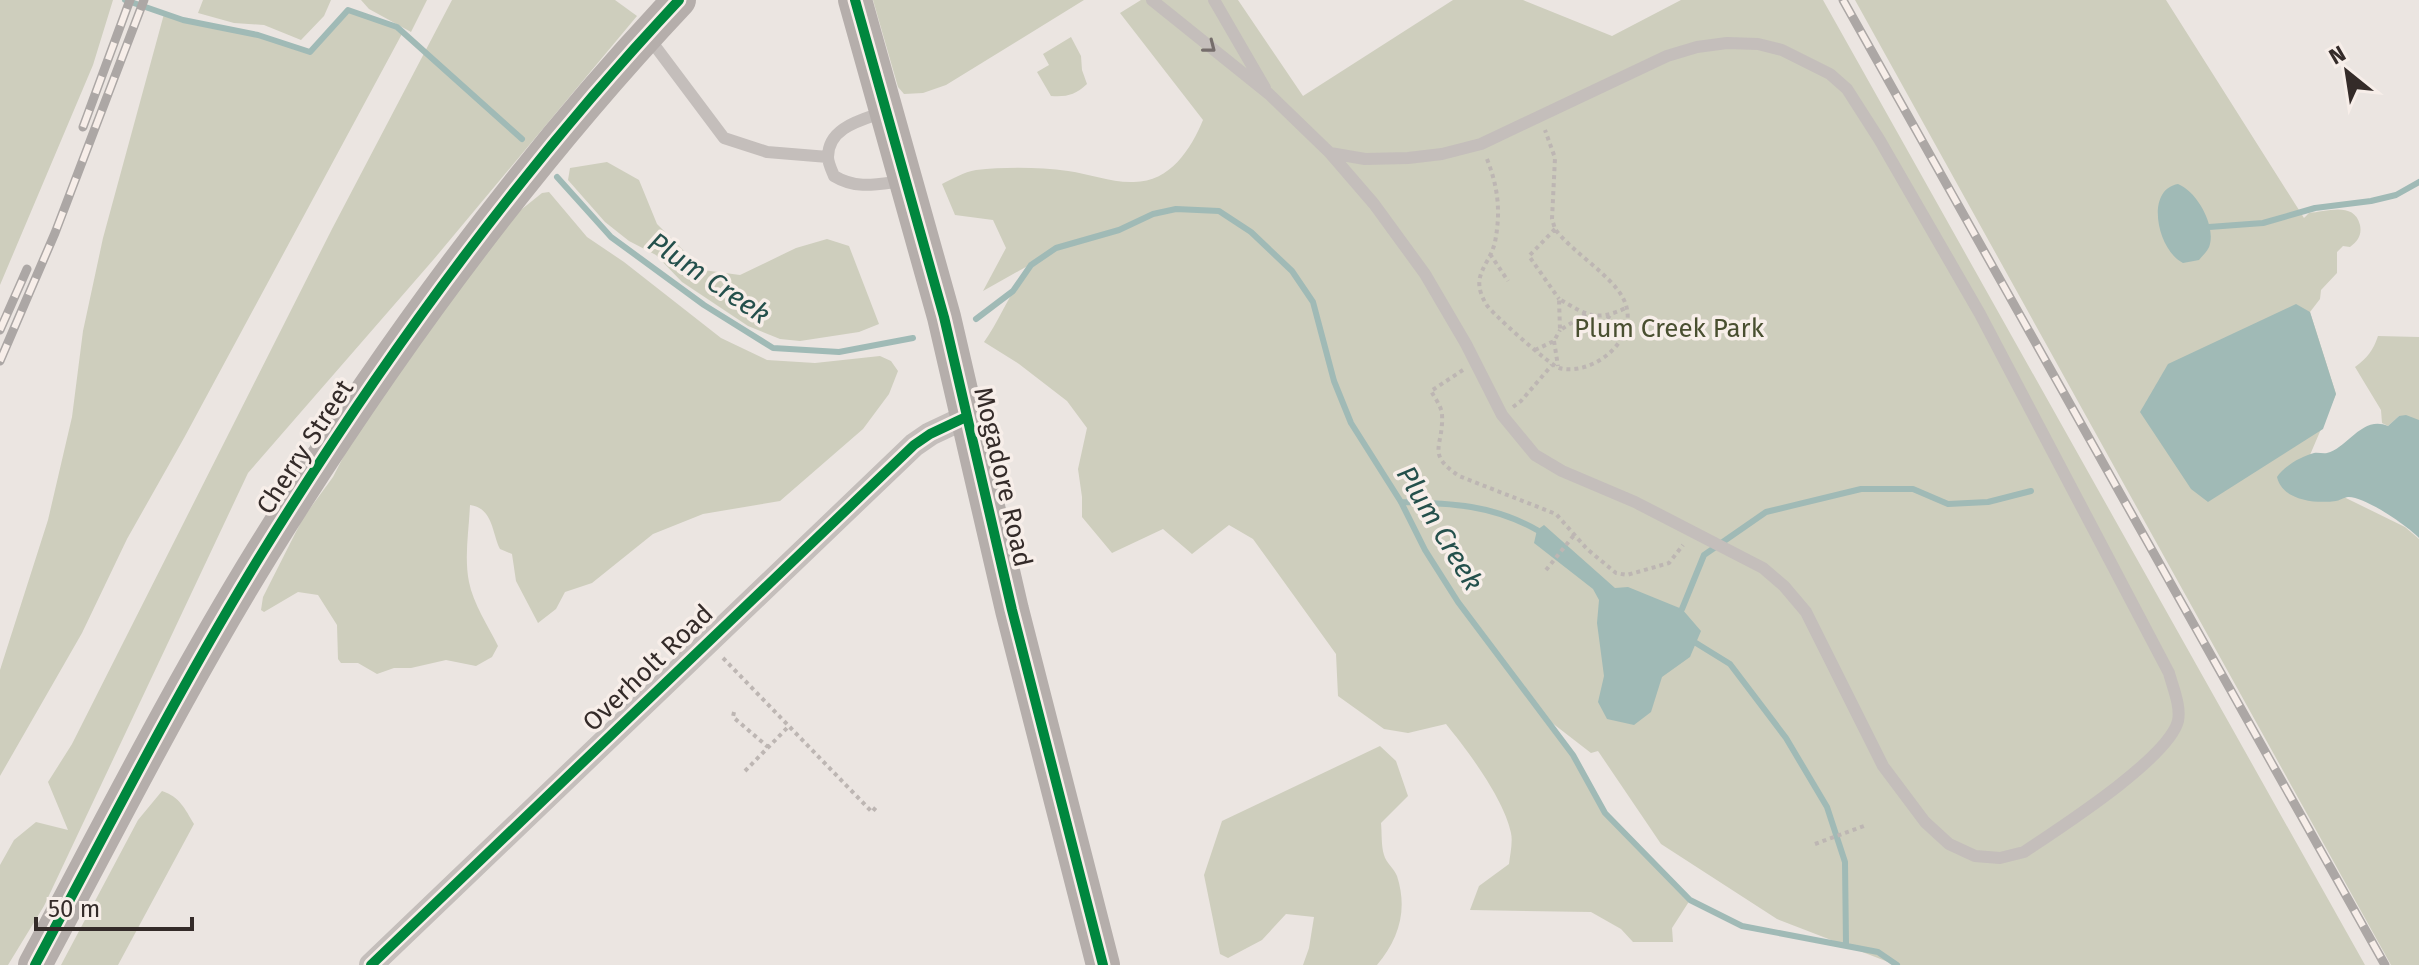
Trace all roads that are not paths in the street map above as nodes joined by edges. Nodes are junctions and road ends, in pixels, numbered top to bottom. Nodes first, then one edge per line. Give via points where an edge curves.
1 (679, 0) edge
2 (855, 0) edge
3 (1152, 0) edge
4 (1214, 0) edge
5 (647, 35) junction
6 (1269, 94) junction
7 (887, 111) junction
8 (1330, 153) junction
9 (828, 157) junction
10 (907, 180) junction
11 (966, 417) junction
12 (35, 965) edge
13 (371, 965) edge
14 (1103, 965) edge

1 - 5 street, Cherry Street
2 - 7 street, Mogadore Road
3 -> 6 lane
4 - 6 lane
5 - 9 lane via 724,138 767,152
5 - 12 street, Cherry Street via 452,271 317,467 209,644
6 - 8 lane
7 - 9 lane via 848,125 834,138
7 - 10 street, Mogadore Road
8 - 8 lane via 1425,274 1502,415 1535,455 1763,568 1784,586 1806,612 1883,766 1925,822 1949,844 1975,856 2000,858 2024,852 2148,761 2169,739 2178,721 2177,700 2155,648 1980,314 1879,139 1847,89 1830,74 1758,44 1697,47 1667,56 1481,144 1408,158
9 - 10 lane via 834,176 848,185
10 - 11 street, Mogadore Road
11 - 13 street, Overholt Road via 914,445
11 - 14 street, Mogadore Road

